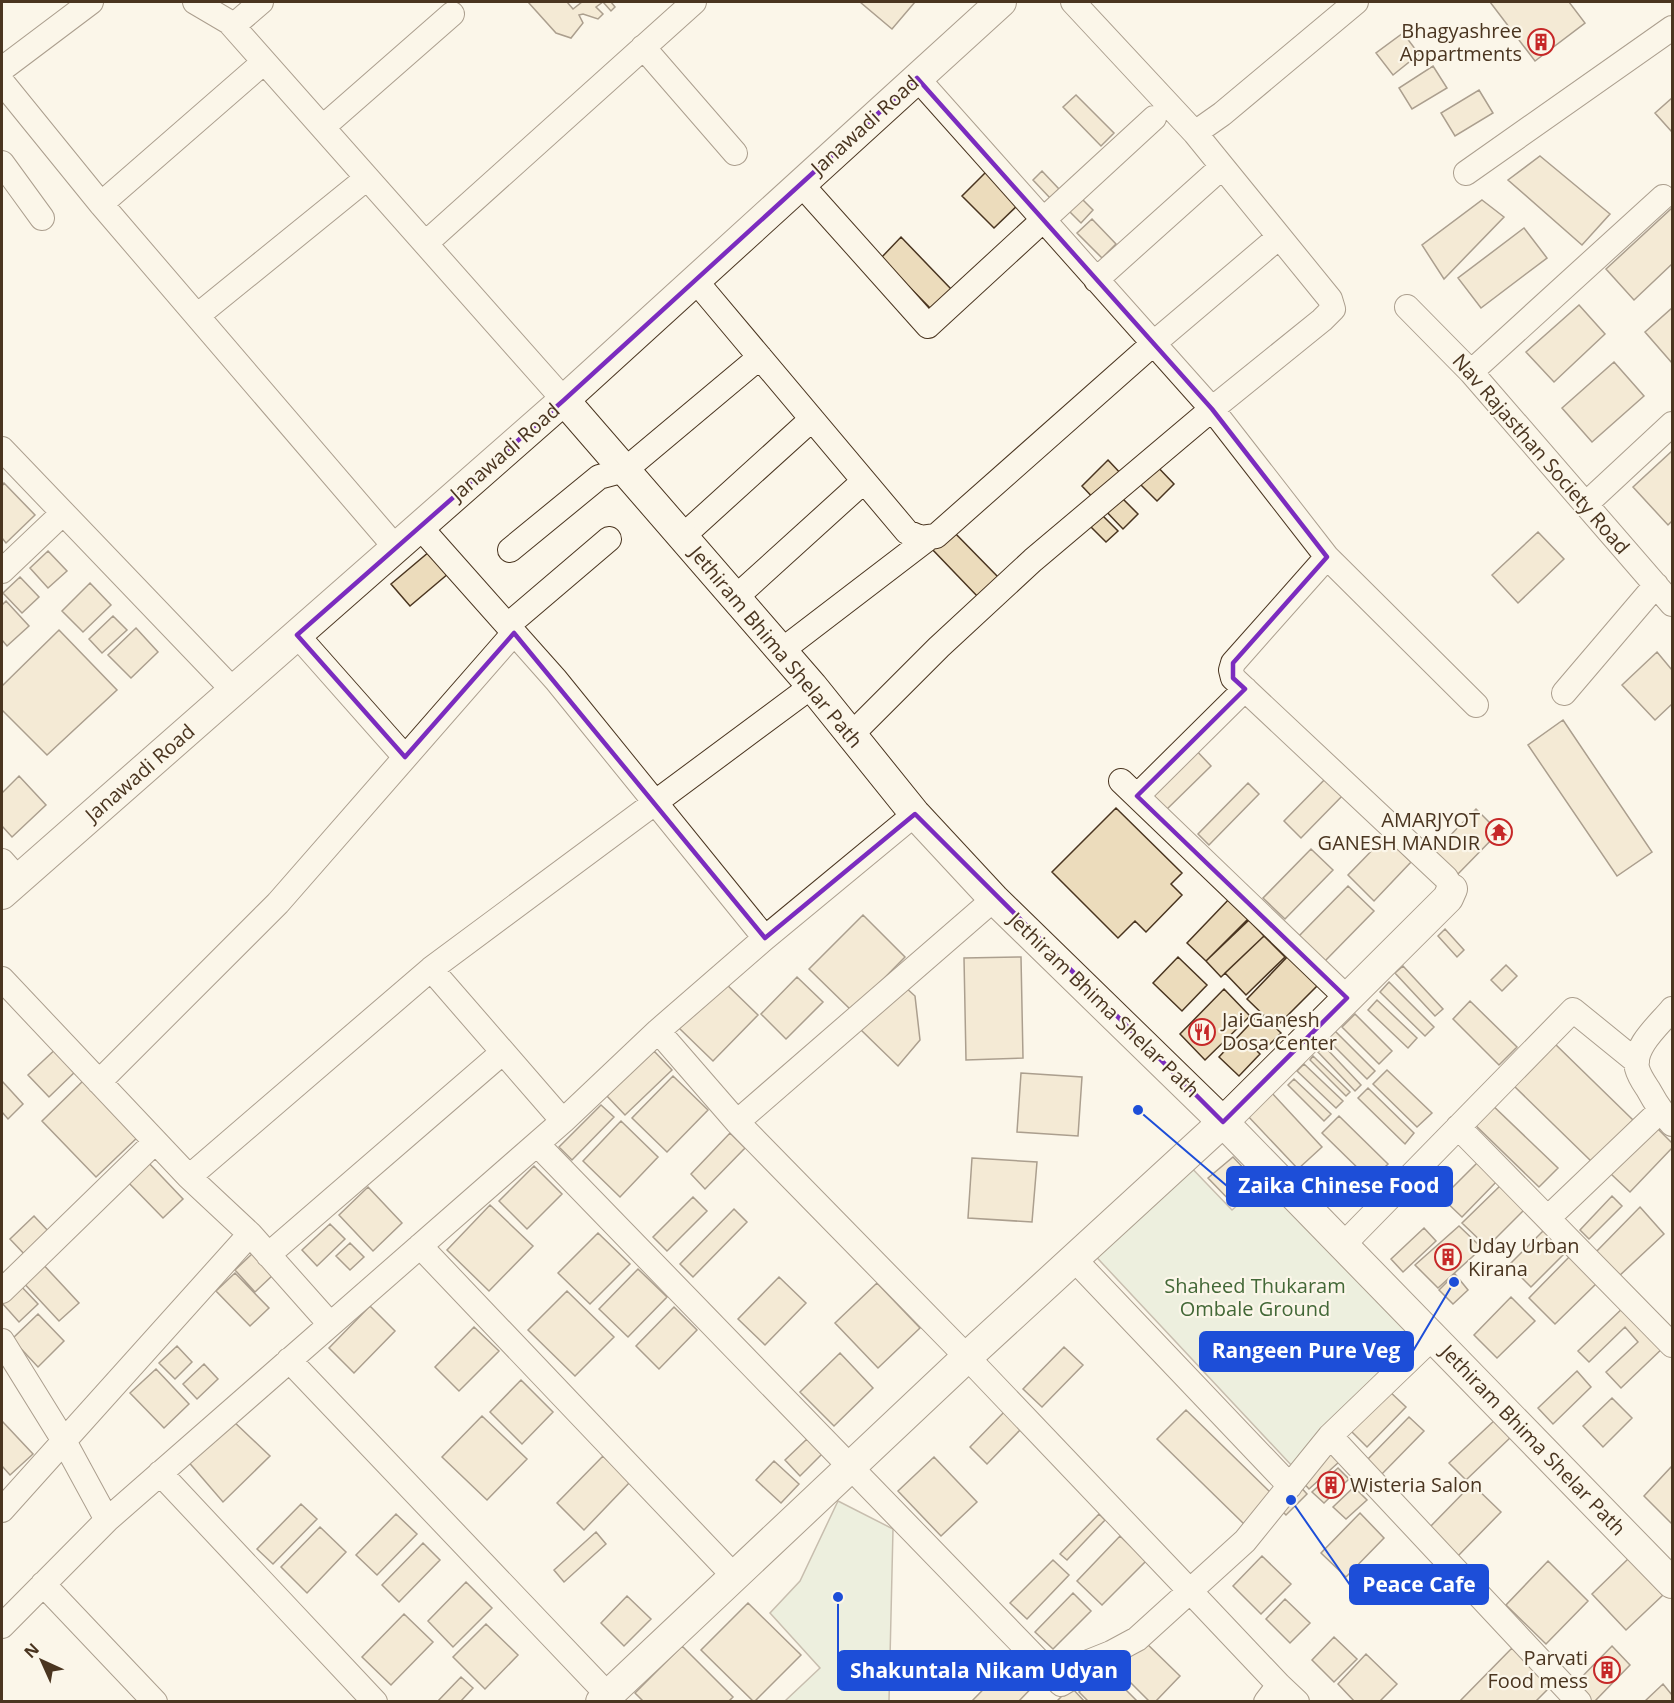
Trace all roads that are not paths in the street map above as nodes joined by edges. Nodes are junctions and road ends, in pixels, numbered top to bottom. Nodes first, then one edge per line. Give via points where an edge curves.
1 (91, 2) edge
2 (195, 2) edge
3 (261, 2) edge
4 (694, 2) edge
5 (1000, 2) edge
6 (1073, 2) edge
7 (1356, 2) edge
8 (452, 14) dead end
9 (233, 26) junction
10 (1672, 28) edge
11 (643, 47) junction
12 (264, 62) junction
13 (2, 69) edge
14 (916, 78) junction
15 (2, 82) edge
16 (1154, 118) dead end
17 (323, 127) junction
18 (1195, 133) junction
19 (735, 153) dead end
20 (2, 163) edge
21 (1222, 167) junction
22 (1466, 173) dead end
23 (367, 178) junction
24 (801, 184) junction
25 (1663, 197) dead end
26 (101, 204) junction
27 (42, 218) dead end
28 (1044, 220) junction
29 (1279, 237) junction
30 (426, 243) junction
31 (695, 280) junction
32 (1096, 280) junction
33 (1407, 307) dead end
34 (197, 316) junction
35 (1154, 343) junction
36 (760, 357) junction
37 (1471, 372) junction
38 (564, 400) junction
39 (1212, 409) junction
40 (812, 419) junction
41 (1672, 424) edge
42 (2, 449) edge
43 (625, 470) junction
44 (864, 481) junction
45 (1586, 504) junction
46 (63, 513) junction
47 (420, 527) junction
48 (682, 536) junction
49 (930, 537) junction
50 (609, 539) dead end
51 (396, 548) junction
52 (510, 550) dead end
53 (1327, 557) junction
54 (2, 571) edge
55 (1656, 585) junction
56 (735, 598) junction
57 (1672, 604) edge
58 (511, 629) junction
59 (297, 635) junction
60 (782, 651) junction
61 (812, 686) junction
62 (1245, 689) junction
63 (233, 690) junction
64 (1564, 693) dead end
65 (1476, 705) dead end
66 (851, 735) junction
67 (405, 757) junction
68 (656, 802) junction
69 (915, 814) junction
70 (7, 878) edge
71 (1452, 889) joint
72 (994, 899) junction
73 (765, 938) junction
74 (431, 969) junction
75 (2, 979) edge
76 (1347, 998) junction
77 (1672, 1009) edge
78 (658, 1031) junction
79 (503, 1052) junction
80 (1637, 1062) junction
81 (99, 1082) junction
82 (1666, 1117) edge
83 (564, 1121) junction
84 (736, 1122) junction
85 (1223, 1122) junction
86 (1458, 1127) junction
87 (155, 1142) junction
88 (537, 1144) junction
89 (189, 1177) junction
90 (1548, 1218) junction
91 (250, 1234) junction
92 (420, 1245) junction
93 (1343, 1245) junction
94 (268, 1255) junction
95 (1074, 1258) junction
96 (2, 1291) edge
97 (330, 1324) junction
98 (1433, 1337) junction
99 (2, 1341) edge
100 (1672, 1345) edge
101 (968, 1357) junction
102 (289, 1360) junction
103 (1330, 1436) junction
104 (64, 1441) junction
105 (852, 1468) junction
106 (160, 1473) junction
107 (1290, 1486) junction
108 (2, 1510) edge
109 (107, 1520) junction
110 (735, 1577) junction
111 (1672, 1583) edge
112 (43, 1584) junction
113 (1190, 1591) junction
114 (2, 1626) edge
115 (1273, 1693) edge
116 (604, 1698) edge
117 (155, 1701) edge
118 (375, 1701) edge
119 (1298, 1701) edge
120 (1579, 1701) edge

1 - 13 street
2 - 9 street
3 - 9 street
4 - 11 street
5 - 14 street, Janawadi Road
6 - 18 street
7 - 18 street
8 - 17 street
9 - 12 street
10 - 22 street
11 - 19 street
11 - 30 street
12 - 17 street
12 - 26 street
14 - 24 street, Janawadi Road
14 - 28 street
15 - 26 street
16 - 28 street
17 - 23 street
18 - 21 street
20 - 27 street
21 - 29 street
21 - 32 street
23 - 30 street
23 - 34 street
24 - 28 street via 928,326
24 - 31 street, Janawadi Road
25 - 37 street
26 - 34 street
28 - 32 street
29 - 35 street
29 - 39 street via 1330,299 1333,309
30 - 38 street
31 - 36 street
31 - 38 street, Janawadi Road
32 - 35 street
33 - 37 street, Nav Rajasthan Society Road
34 - 51 street
35 - 39 street
35 - 49 street via 936,536
36 - 40 street
36 - 43 street
37 - 45 street, Nav Rajasthan Society Road
38 - 43 street, Jethiram Bhima Shelar Path
38 - 47 street, Janawadi Road
39 - 53 street
39 - 66 street via 1033,560
40 - 44 street
40 - 48 street
41 - 45 street
42 - 46 street
43 - 48 street, Jethiram Bhima Shelar Path
43 - 52 street via 599,477
44 - 49 street via 908,532
44 - 56 street
45 - 55 street, Nav Rajasthan Society Road
46 - 54 street
46 - 63 street
47 - 51 street, Janawadi Road
47 - 58 street
48 - 56 street, Jethiram Bhima Shelar Path
49 - 60 street
50 - 58 street
51 - 59 street, Janawadi Road
53 - 62 street via 1233,663 1233,678
53 - 65 street
55 - 57 street, Nav Rajasthan Society Road
55 - 64 street
56 - 60 street, Jethiram Bhima Shelar Path
58 - 67 street
58 - 68 street
59 - 63 street, Janawadi Road
59 - 67 street
60 - 61 street, Jethiram Bhima Shelar Path
61 - 66 street, Jethiram Bhima Shelar Path
61 - 68 street
62 - 71 street via 1446,878
62 - 76 street via 1129,789
63 - 70 street, Janawadi Road
66 - 69 street, Jethiram Bhima Shelar Path
67 - 81 street via 278,903
68 - 73 street
68 - 74 street
69 - 72 street, Jethiram Bhima Shelar Path
69 - 73 street
71 - 76 street via 1448,898
72 - 84 street
72 - 85 street, Jethiram Bhima Shelar Path
73 - 78 street
74 - 79 street
74 - 89 street
75 - 81 street
76 - 85 street
77 - 80 street via 1643,1044
78 - 83 street
78 - 84 street
79 - 83 street
79 - 94 street
80 - 82 street via 1640,1075
80 - 86 street via 1573,1010
81 - 87 street
82 - 90 street
83 - 88 street
84 - 101 street
85 - 93 street, Jethiram Bhima Shelar Path
85 - 95 street
86 - 90 street
86 - 93 street
87 - 89 street
87 - 96 street
88 - 92 street
88 - 105 street
89 - 91 street
90 - 100 street
91 - 94 street
91 - 104 street
92 - 97 street
92 - 110 street
93 - 98 street, Jethiram Bhima Shelar Path
94 - 97 street
95 - 101 street
95 - 107 street
97 - 102 street
98 - 103 street
98 - 111 street, Jethiram Bhima Shelar Path
99 - 104 street
101 - 105 street
101 - 113 street
102 - 106 street
102 - 116 street
103 - 107 street
103 - 120 street
104 - 108 street
104 - 109 street
105 - 110 street
105 - 113 street via 1061,1684 1086,1663 1137,1639
106 - 109 street
106 - 118 street
107 - 113 street via 1245,1541
109 - 112 street
110 - 116 street
112 - 114 street
112 - 117 street
113 - 115 street
115 - 119 street

